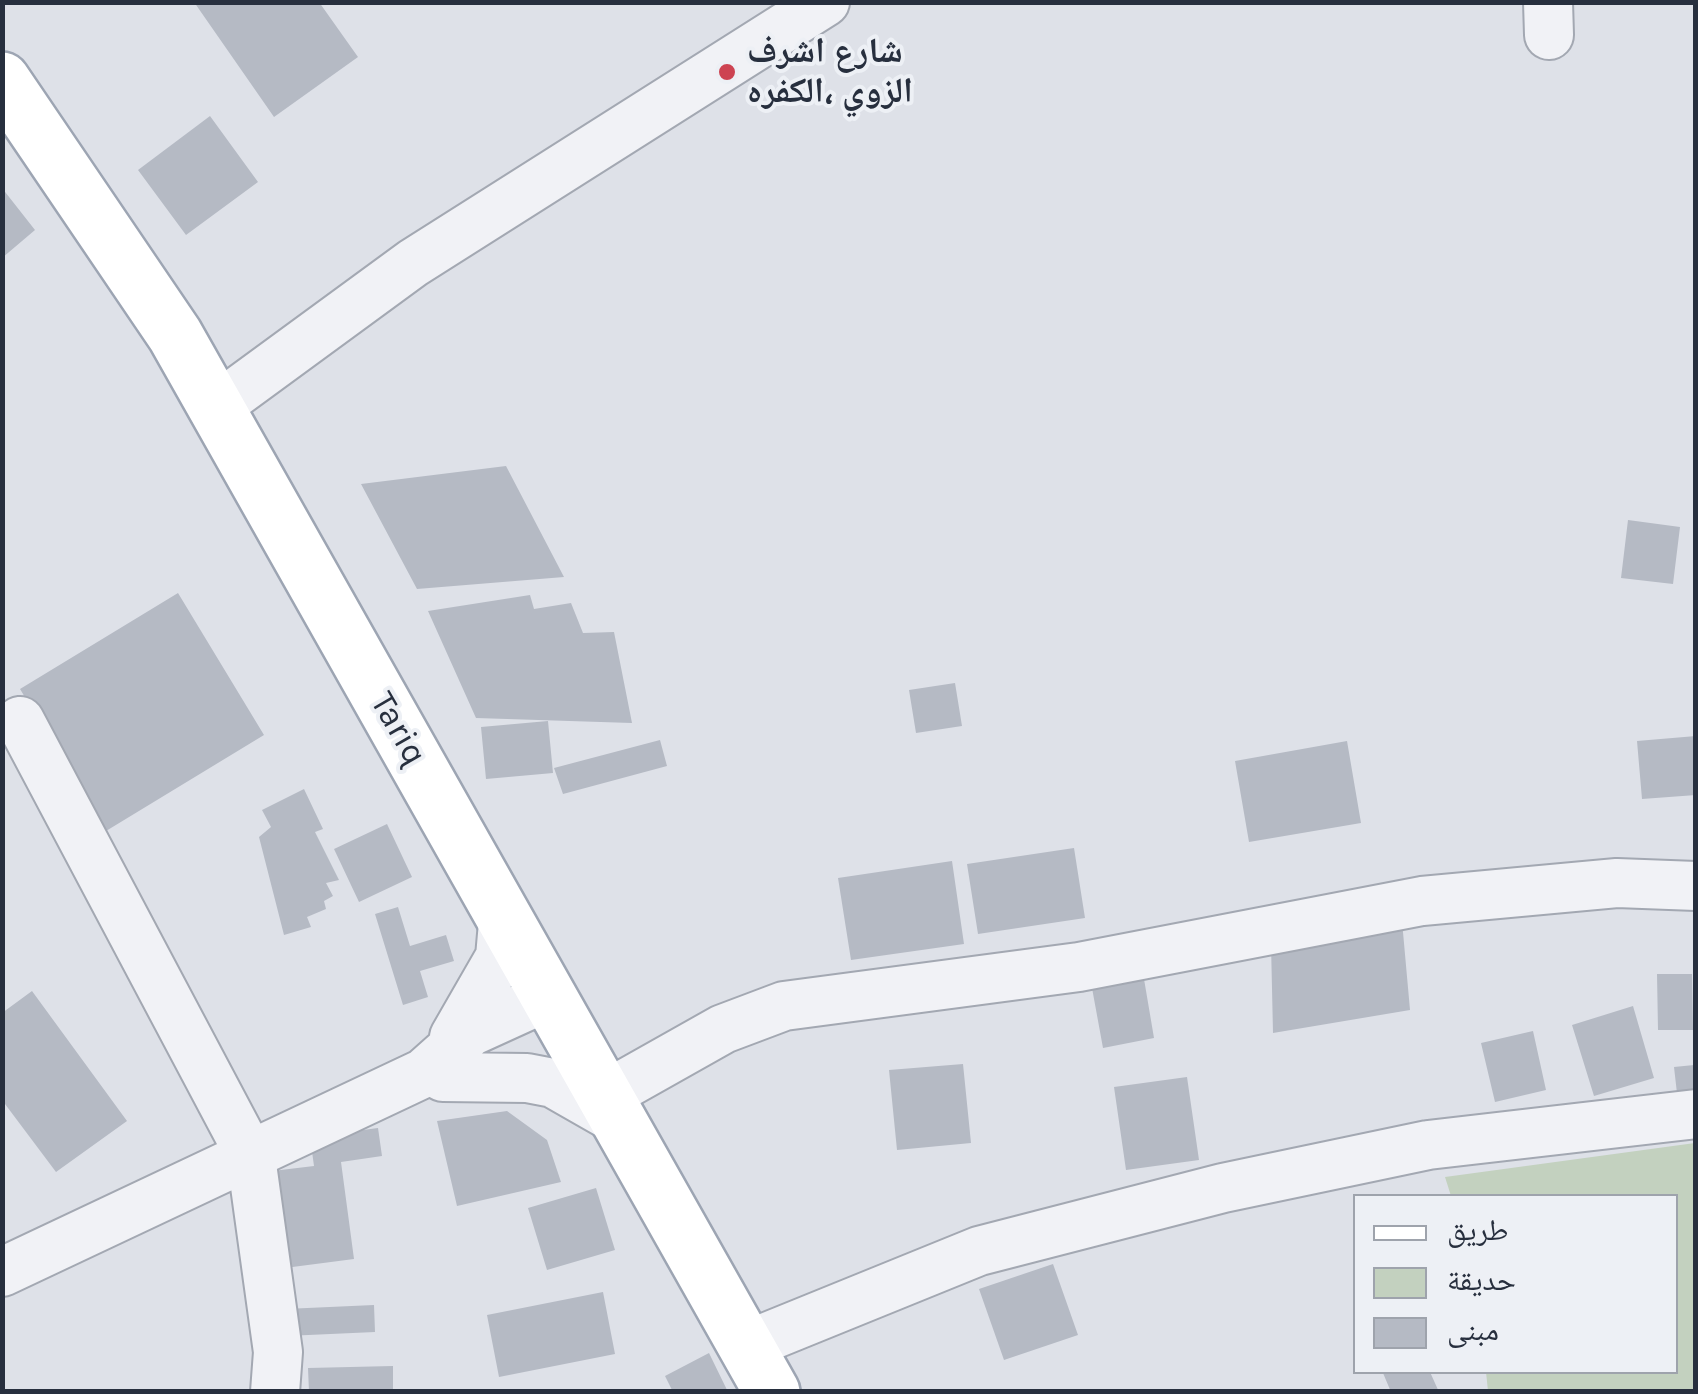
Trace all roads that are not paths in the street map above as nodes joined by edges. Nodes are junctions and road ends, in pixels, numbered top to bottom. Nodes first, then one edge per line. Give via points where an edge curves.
1 (826, 2) edge
2 (2, 80) edge
3 (215, 408) junction
4 (20, 721) dead end
5 (1696, 886) edge
6 (504, 923) junction
7 (549, 996) junction
8 (577, 1046) junction
9 (436, 1069) junction
10 (610, 1107) junction
11 (1696, 1114) edge
12 (251, 1156) junction
13 (2, 1272) edge
14 (759, 1369) edge
15 (275, 1392) edge

1 - 3 street via 413,262
2 - 3 main road, Tariq via 122,254
3 - 6 main road, Tariq
4 - 12 street
5 - 10 street via 1617,883 1422,901 1079,967 784,1006 723,1030
6 - 7 main road, Tariq
6 - 9 street via 500,957
7 - 8 main road, Tariq
7 - 9 street via 470,1032
8 - 9 street via 547,1058
8 - 10 main road, Tariq
9 - 10 street via 552,1083
9 - 12 street
10 - 14 main road, Tariq
11 - 14 street via 1428,1145 979,1250
12 - 13 street
12 - 15 street via 278,1352

